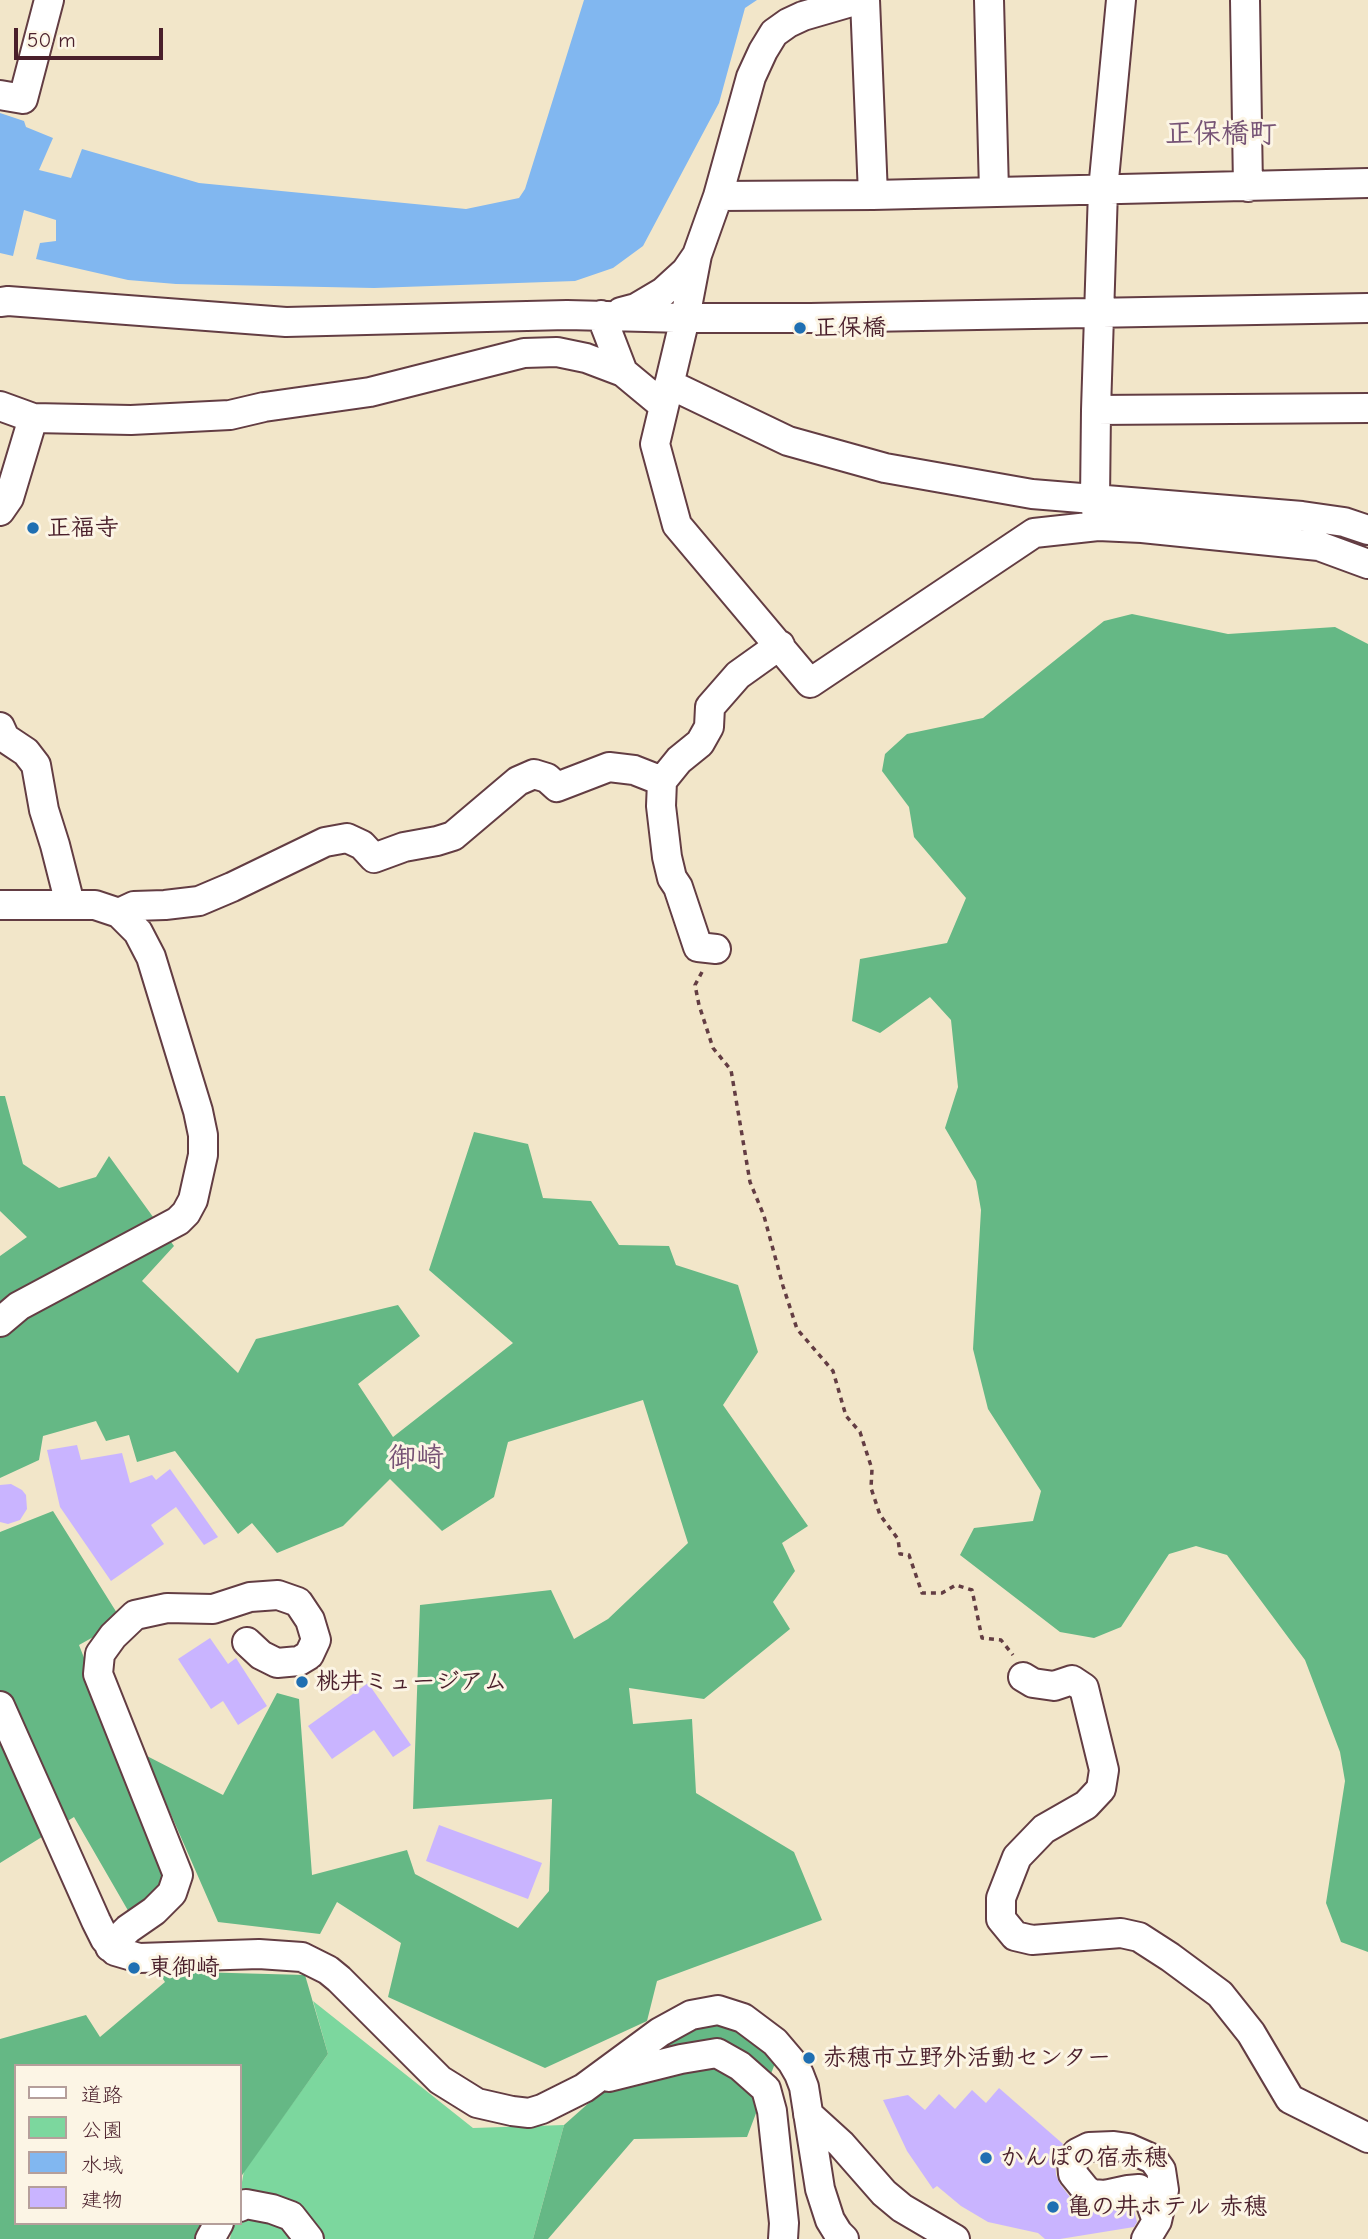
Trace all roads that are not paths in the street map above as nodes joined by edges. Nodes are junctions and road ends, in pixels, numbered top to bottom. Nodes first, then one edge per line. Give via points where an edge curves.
1 (49, 0) edge
2 (858, 0) edge
3 (865, 0) edge
4 (989, 0) edge
5 (1121, 0) edge
6 (1245, 0) edge
7 (0, 95) edge
8 (1368, 183) edge
9 (1248, 187) junction
10 (1103, 190) junction
11 (994, 191) junction
12 (873, 195) junction
13 (718, 196) junction
14 (697, 255) junction
15 (3, 308) edge
16 (1368, 308) edge
17 (1098, 314) junction
18 (601, 315) junction
19 (685, 318) junction
20 (623, 372) junction
21 (667, 395) junction
22 (0, 406) edge
23 (1368, 408) edge
24 (1096, 410) junction
25 (33, 418) junction
26 (0, 511) edge
27 (1097, 513) junction
28 (1368, 530) edge
29 (1368, 564) edge
30 (780, 645) junction
31 (0, 727) edge
32 (662, 781) junction
33 (70, 904) junction
34 (0, 905) edge
35 (119, 913) junction
36 (716, 949) road end
37 (0, 1322) edge
38 (247, 1642) dead end
39 (1023, 1677) road end
40 (0, 1706) edge
41 (110, 1947) junction
42 (598, 2080) junction
43 (808, 2113) junction
44 (1368, 2138) edge
45 (242, 2206) edge
46 (309, 2239) edge
47 (783, 2239) edge
48 (844, 2239) edge
49 (954, 2239) edge

1 - 7 street via 23,99
2 - 13 street via 803,16 774,33 751,77
3 - 12 street
4 - 11 street
5 - 10 street
6 - 9 street
8 - 9 street
9 - 10 street
10 - 11 street
10 - 17 street
11 - 12 street
12 - 13 street
13 - 14 street
14 - 18 street via 675,283 657,296 636,308
14 - 19 street
15 - 18 street via 286,323
16 - 17 street
17 - 19 street
17 - 24 street
18 - 19 street
18 - 20 street
19 - 21 street
20 - 21 street
20 - 25 street via 557,352 524,353 370,392 230,415
21 - 27 street via 788,441 885,468 1032,494
21 - 30 street via 655,444 677,525
22 - 25 street
23 - 24 street
24 - 27 street
25 - 26 street via 9,498
27 - 28 street via 1302,516
27 - 29 street via 1142,528 1319,547
27 - 30 street via 1034,533 810,683
30 - 32 street via 738,675 710,707 709,727 701,743
31 - 33 street via 5,738 36,765
32 - 35 street via 609,767 557,787 534,774 518,780 453,836 374,858 347,838 325,842 199,901 134,906
32 - 36 street via 662,819 673,878 698,947
33 - 34 street
33 - 35 street
35 - 37 street via 138,932 151,957 198,1111 203,1155 197,1185 178,1221 19,1307
38 - 41 street via 277,1663 299,1661 309,1655 316,1640 298,1602 278,1595 250,1597 213,1609 167,1608 135,1615 100,1654 98,1674 178,1875 172,1893
39 - 44 street via 1054,1686 1072,1681 1084,1688 1104,1770 1101,1788 1086,1805 1044,1829 1017,1857 1001,1898 1001,1919 1015,1936 1032,1940 1121,1933 1139,1937 1220,1994 1251,2033 1290,2099
40 - 41 street
41 - 42 street via 139,1958 302,1956 339,1979 440,2080 457,2093 498,2109 529,2112
42 - 43 street via 675,2023 718,2010 743,2018 785,2053 804,2087
42 - 47 street via 717,2053 740,2066 766,2089 772,2111
43 - 48 street via 820,2189 830,2220
43 - 49 street via 884,2193
45 - 46 street via 291,2216

